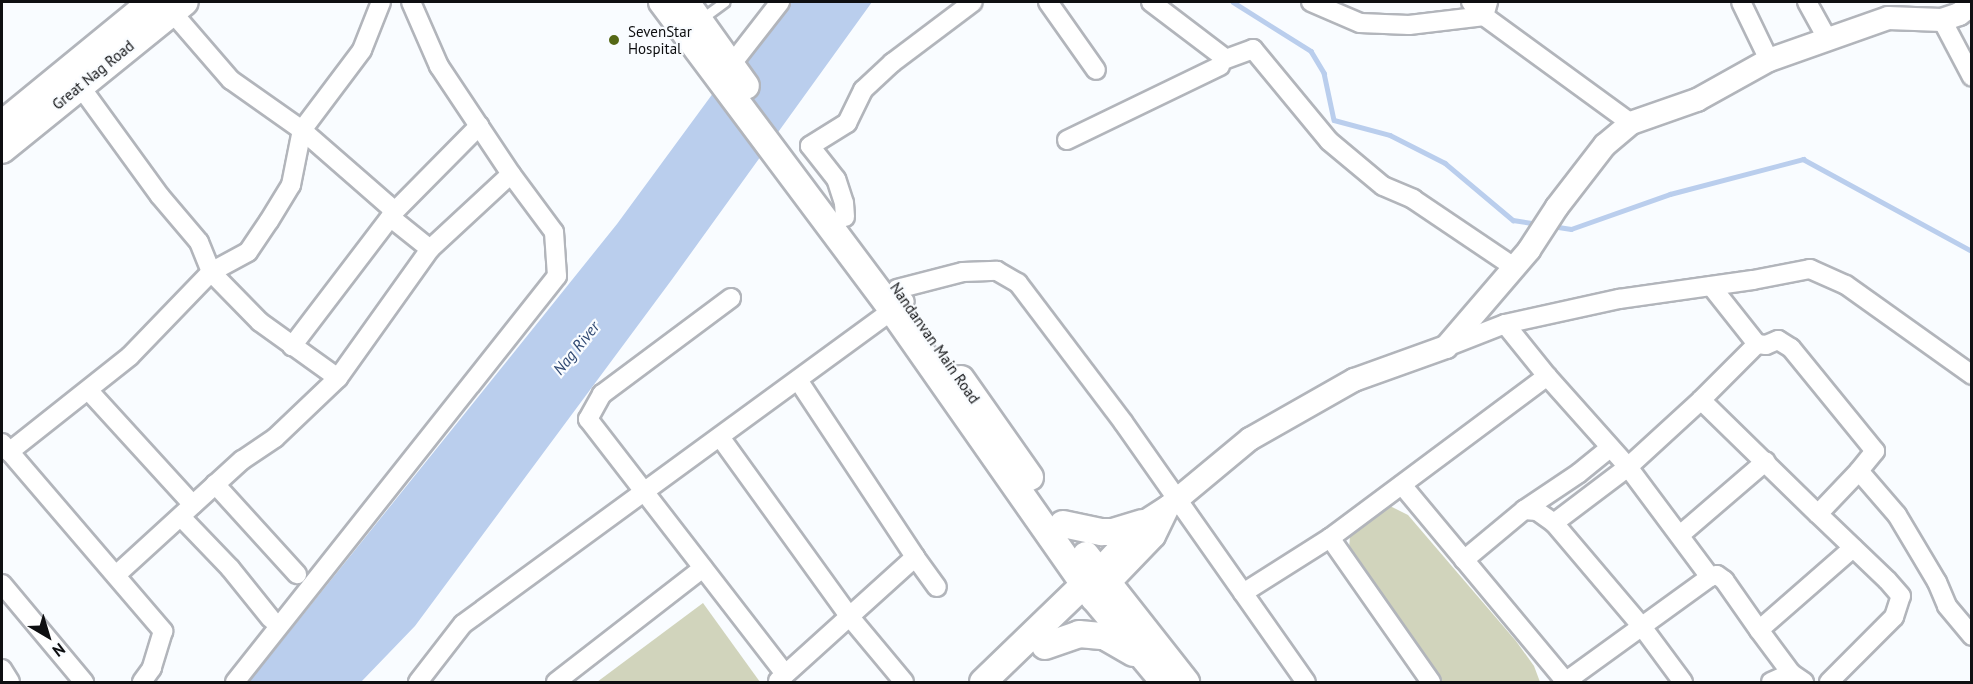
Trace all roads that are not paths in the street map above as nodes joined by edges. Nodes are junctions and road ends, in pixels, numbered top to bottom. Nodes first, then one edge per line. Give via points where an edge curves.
1 (381, 2) edge
2 (411, 2) edge
3 (662, 2) edge
4 (724, 2) edge
5 (780, 2) edge
6 (973, 2) edge
7 (1048, 2) edge
8 (1151, 2) edge
9 (1311, 2) edge
10 (1471, 2) edge
11 (1741, 2) edge
12 (1807, 2) edge
13 (169, 5) edge
14 (1971, 5) edge
15 (1486, 9) edge
16 (692, 11) edge
17 (1942, 20) junction
18 (1828, 40) junction
19 (1769, 60) junction
20 (723, 65) junction
21 (1220, 66) dead end
22 (1969, 66) edge
23 (1096, 70) dead end
24 (80, 86) junction
25 (1631, 123) junction
26 (2, 124) edge
27 (479, 126) junction
28 (302, 130) junction
29 (1067, 140) dead end
30 (782, 147) junction
31 (2, 150) edge
32 (511, 174) junction
33 (392, 214) junction
34 (846, 217) junction
35 (430, 249) junction
36 (1514, 267) junction
37 (211, 272) junction
38 (1711, 286) junction
39 (731, 298) dead end
40 (898, 300) junction
41 (1505, 324) junction
42 (1757, 344) junction
43 (292, 346) junction
44 (1446, 347) junction
45 (1971, 375) edge
46 (1547, 376) junction
47 (338, 378) junction
48 (798, 380) junction
49 (89, 391) junction
50 (1701, 400) junction
51 (720, 437) junction
52 (1610, 447) junction
53 (5, 448) edge
54 (1766, 461) junction
55 (1628, 467) junction
56 (1859, 471) junction
57 (215, 484) junction
58 (1402, 485) junction
59 (645, 492) junction
60 (1172, 504) junction
61 (1524, 510) junction
62 (187, 511) junction
63 (1818, 514) junction
64 (1143, 523) junction
65 (1554, 523) junction
66 (1063, 524) junction
67 (1680, 535) junction
68 (1330, 538) junction
69 (1853, 548) junction
70 (915, 557) junction
71 (1464, 560) junction
72 (703, 568) junction
73 (297, 574) dead end
74 (116, 575) junction
75 (1710, 577) junction
76 (2, 584) edge
77 (1096, 584) junction
78 (937, 587) dead end
79 (1243, 593) junction
80 (849, 616) junction
81 (272, 619) dead end
82 (1642, 628) junction
83 (1759, 630) junction
84 (1971, 636) edge
85 (1045, 646) junction
86 (1144, 659) junction
87 (2, 669) edge
88 (1797, 677) edge
89 (781, 678) edge
90 (10, 682) edge
91 (84, 682) edge
92 (142, 682) edge
93 (235, 682) edge
94 (418, 682) edge
95 (556, 682) edge
96 (904, 682) edge
97 (983, 682) edge
98 (1007, 682) edge
99 (1164, 682) edge
100 (1186, 682) edge
101 (1306, 682) edge
102 (1431, 682) edge
103 (1565, 682) edge
104 (1683, 682) edge
105 (1771, 682) edge
106 (1829, 682) edge

1 - 28 street via 362,50
2 - 27 street via 439,66
3 - 20 main road
4 - 16 lane
5 - 20 street
6 - 34 street via 892,63 863,90 847,123 810,146 836,179
7 - 23 street
8 - 36 street via 1226,59 1253,49 1329,141 1383,186 1413,199
9 - 15 street via 1360,23 1409,25
10 - 15 street
11 - 19 street
12 - 18 street
13 - 24 main road, Great Nag Road
13 - 26 main road, Great Nag Road
13 - 28 street via 231,80
14 - 17 street
15 - 25 street
16 - 20 main road, Nandanvan Main Road
17 - 18 street via 1888,18
17 - 22 street
18 - 19 street
19 - 25 street via 1697,100
20 - 30 main road, Nandanvan Main Road
21 - 29 street
24 - 31 main road, Great Nag Road
24 - 37 street via 160,196 199,242
25 - 36 street via 1605,145
27 - 32 street
27 - 33 street
28 - 33 street
28 - 37 street via 291,185 269,221 248,252
30 - 34 main road, Nandanvan Main Road
30 - 40 main road
32 - 35 street
32 - 93 street via 554,232 557,276
33 - 35 street
33 - 43 street
34 - 40 main road, Nandanvan Main Road
35 - 47 street
36 - 44 street
37 - 43 street via 260,322
37 - 49 street via 130,356
38 - 41 street via 1619,299
38 - 42 street
38 - 45 street via 1810,269 1846,285
39 - 59 street via 602,394 588,419
40 - 48 street
40 - 60 street via 963,272 997,271 1018,283 1123,422
40 - 66 main road, Nandanvan Main Road
40 - 77 main road via 990,453
41 - 44 street
41 - 46 street
42 - 50 street
42 - 56 street via 1778,340 1791,348 1875,451
43 - 47 street
44 - 60 street via 1354,380 1250,439
46 - 52 street
46 - 58 street
47 - 57 street via 274,438
48 - 51 street
48 - 70 street
49 - 53 street
49 - 62 street
50 - 54 street
50 - 55 street
51 - 59 street
51 - 80 street
52 - 55 street
52 - 61 street
53 - 74 street
54 - 63 street
54 - 67 street
55 - 65 street
55 - 67 street
56 - 63 street
56 - 84 street via 1897,515 1947,606
57 - 62 street
57 - 73 street
58 - 68 street
58 - 71 street
59 - 72 street
59 - 94 street via 463,624
60 - 64 street
60 - 77 street via 1154,536
60 - 79 street
61 - 65 street via 1537,511
61 - 71 street
62 - 74 street
62 - 81 street
63 - 69 street
64 - 66 main road via 1102,532
64 - 77 street
65 - 82 street
66 - 77 main road, Nandanvan Main Road
67 - 75 street
68 - 79 street
68 - 102 street
69 - 83 street
69 - 106 street via 1901,596 1894,617
70 - 78 street
70 - 80 street
71 - 103 street
72 - 89 street
72 - 95 street
74 - 92 street via 163,632 152,668
75 - 82 street
75 - 83 street via 1717,575 1724,580
76 - 91 street
77 - 85 main road
77 - 86 main road
77 - 97 main road
77 - 100 main road, Nandanvan Main Road
79 - 101 street
80 - 89 street
80 - 96 street
82 - 103 street
82 - 104 street
83 - 88 street
85 - 86 main road via 1079,634 1104,636
85 - 98 main road
86 - 99 main road
87 - 90 street
88 - 105 street

